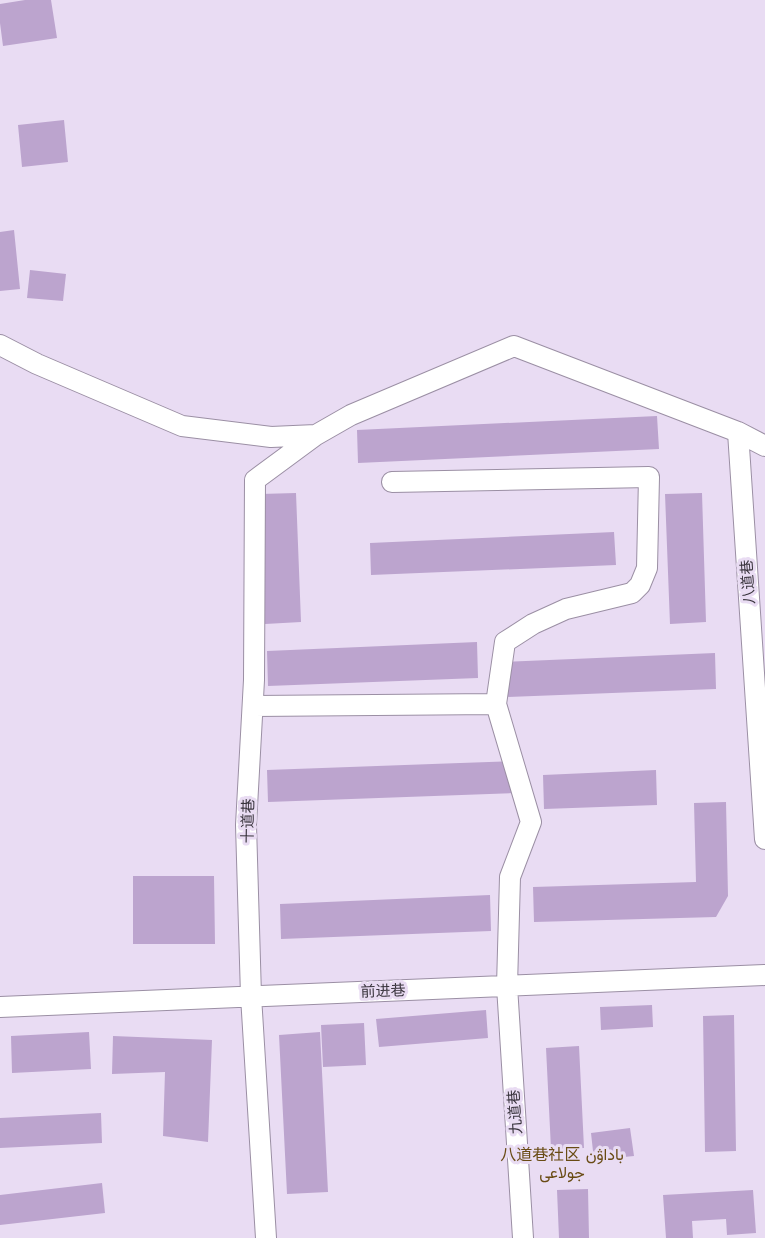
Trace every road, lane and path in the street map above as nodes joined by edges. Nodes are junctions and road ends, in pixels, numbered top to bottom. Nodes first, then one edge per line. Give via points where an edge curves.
1 (0, 345) edge
2 (738, 432) junction
3 (316, 435) junction
4 (765, 446) edge
5 (392, 482) dead end
6 (496, 704) junction
7 (253, 706) junction
8 (765, 839) edge
9 (765, 975) edge
10 (507, 986) junction
11 (251, 996) junction
12 (0, 1007) edge
13 (266, 1238) edge
14 (523, 1238) edge

1 - 3 street via 182,426 271,437
2 - 3 street via 514,346 351,415
2 - 4 street
2 - 8 street, 八道巷
3 - 7 street, 十道巷 via 255,480
5 - 6 street via 649,477 647,568 640,585 632,592 566,609 505,642
6 - 7 street
6 - 10 street, 九道巷 via 531,822 510,878
7 - 11 street, 十道巷 via 246,825
9 - 10 street, 前进巷
10 - 11 street, 前进巷
10 - 14 street, 九道巷
11 - 12 street, 前进巷
11 - 13 street, 十道巷

